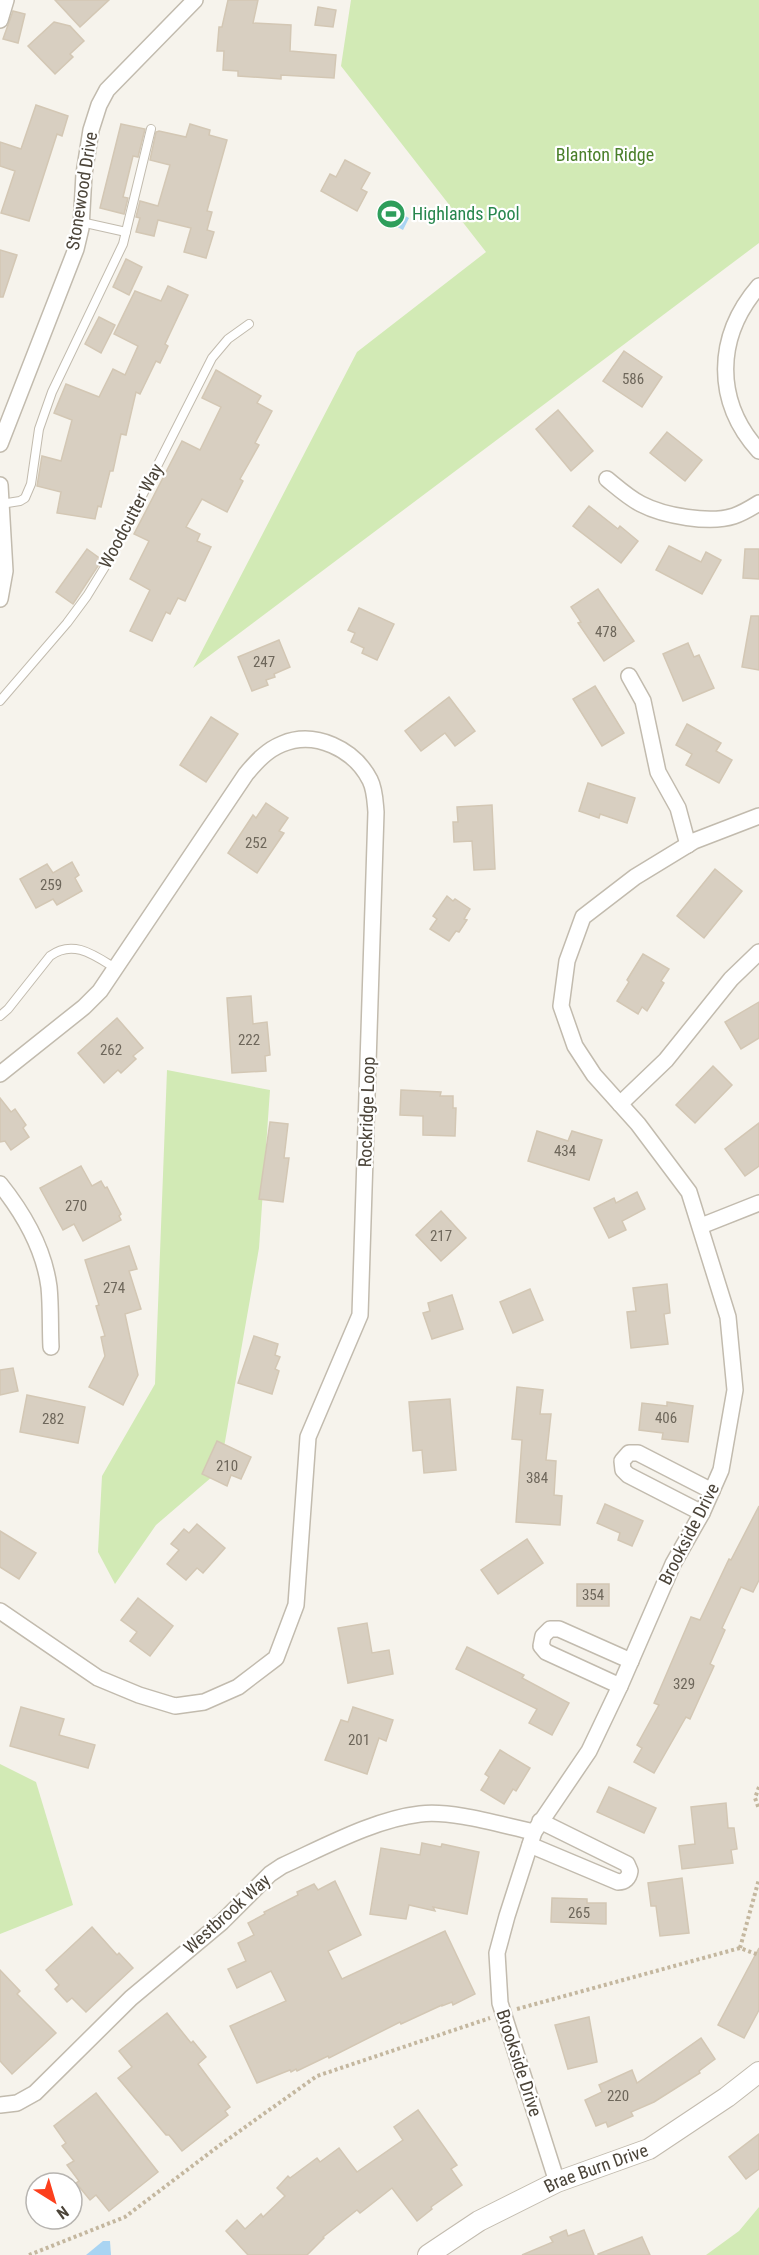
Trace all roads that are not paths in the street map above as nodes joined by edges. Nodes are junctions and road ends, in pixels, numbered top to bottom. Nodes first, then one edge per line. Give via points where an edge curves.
1 (6, 0) edge
2 (195, 0) edge
3 (0, 20) edge
4 (151, 129) dead end
5 (81, 222) junction
6 (126, 232) junction
7 (759, 286) edge
8 (249, 324) dead end
9 (0, 444) edge
10 (759, 451) edge
11 (607, 479) dead end
12 (0, 485) edge
13 (759, 503) edge
14 (1, 504) edge
15 (0, 599) edge
16 (629, 676) dead end
17 (0, 701) edge
18 (759, 816) edge
19 (688, 844) junction
20 (759, 952) edge
21 (115, 968) junction
22 (0, 1016) edge
23 (0, 1074) edge
24 (620, 1104) junction
25 (0, 1184) edge
26 (759, 1203) edge
27 (701, 1227) junction
28 (51, 1347) dead end
29 (712, 1491) junction
30 (702, 1513) junction
31 (0, 1611) edge
32 (631, 1662) junction
33 (620, 1686) junction
34 (535, 1833) junction
35 (759, 2072) edge
36 (0, 2105) edge
37 (557, 2182) junction
38 (428, 2255) edge

1 - 3 street
2 - 5 street, Stonewood Drive via 102,97 89,140
4 - 6 lane
5 - 6 lane
5 - 9 street, Stonewood Drive via 76,249
6 - 14 lane via 46,404 28,491 20,501
7 - 10 street via 734,324 725,371 729,403
8 - 17 lane, Woodcutter Way via 228,339 212,358 111,557 87,596
11 - 13 street via 642,505 692,517 734,516
12 - 14 street
14 - 15 street via 5,571
16 - 19 street via 643,701 658,772 678,808
18 - 19 street, Brookside Drive
19 - 24 street, Brookside Drive via 634,877 583,917 567,961 561,1006 575,1046
20 - 24 street via 731,979 666,1060
21 - 22 lane via 90,953 65,947 50,956
21 - 23 street, Rockridge Loop via 84,1007
21 - 31 street, Rockridge Loop via 259,759 284,743 311,740 337,746 351,756 369,780 376,812 360,1314 308,1437 296,1605 276,1658 238,1687 204,1702 175,1706 98,1678
24 - 27 street, Brookside Drive via 688,1192
25 - 28 street via 38,1244 49,1286
26 - 27 street
27 - 29 street, Brookside Drive via 728,1317 735,1390 721,1470
29 - 30 street, Brookside Drive
29 - 30 street via 638,1453 629,1453 622,1461 628,1475
30 - 32 street, Brookside Drive via 673,1564
32 - 33 street, Brookside Drive
32 - 33 street via 559,1629 550,1629 543,1636 546,1652
33 - 34 street, Brookside Drive via 589,1751
34 - 34 street via 618,1882 629,1875 627,1864
34 - 36 street, Westbrook Way via 437,1813 421,1814 381,1823 282,1866 131,1998 35,2093 17,2103
34 - 37 street, Brookside Drive via 497,1953 500,2003
35 - 37 street, Brae Burn Drive via 649,2149
37 - 38 street, Brae Burn Drive via 479,2221

